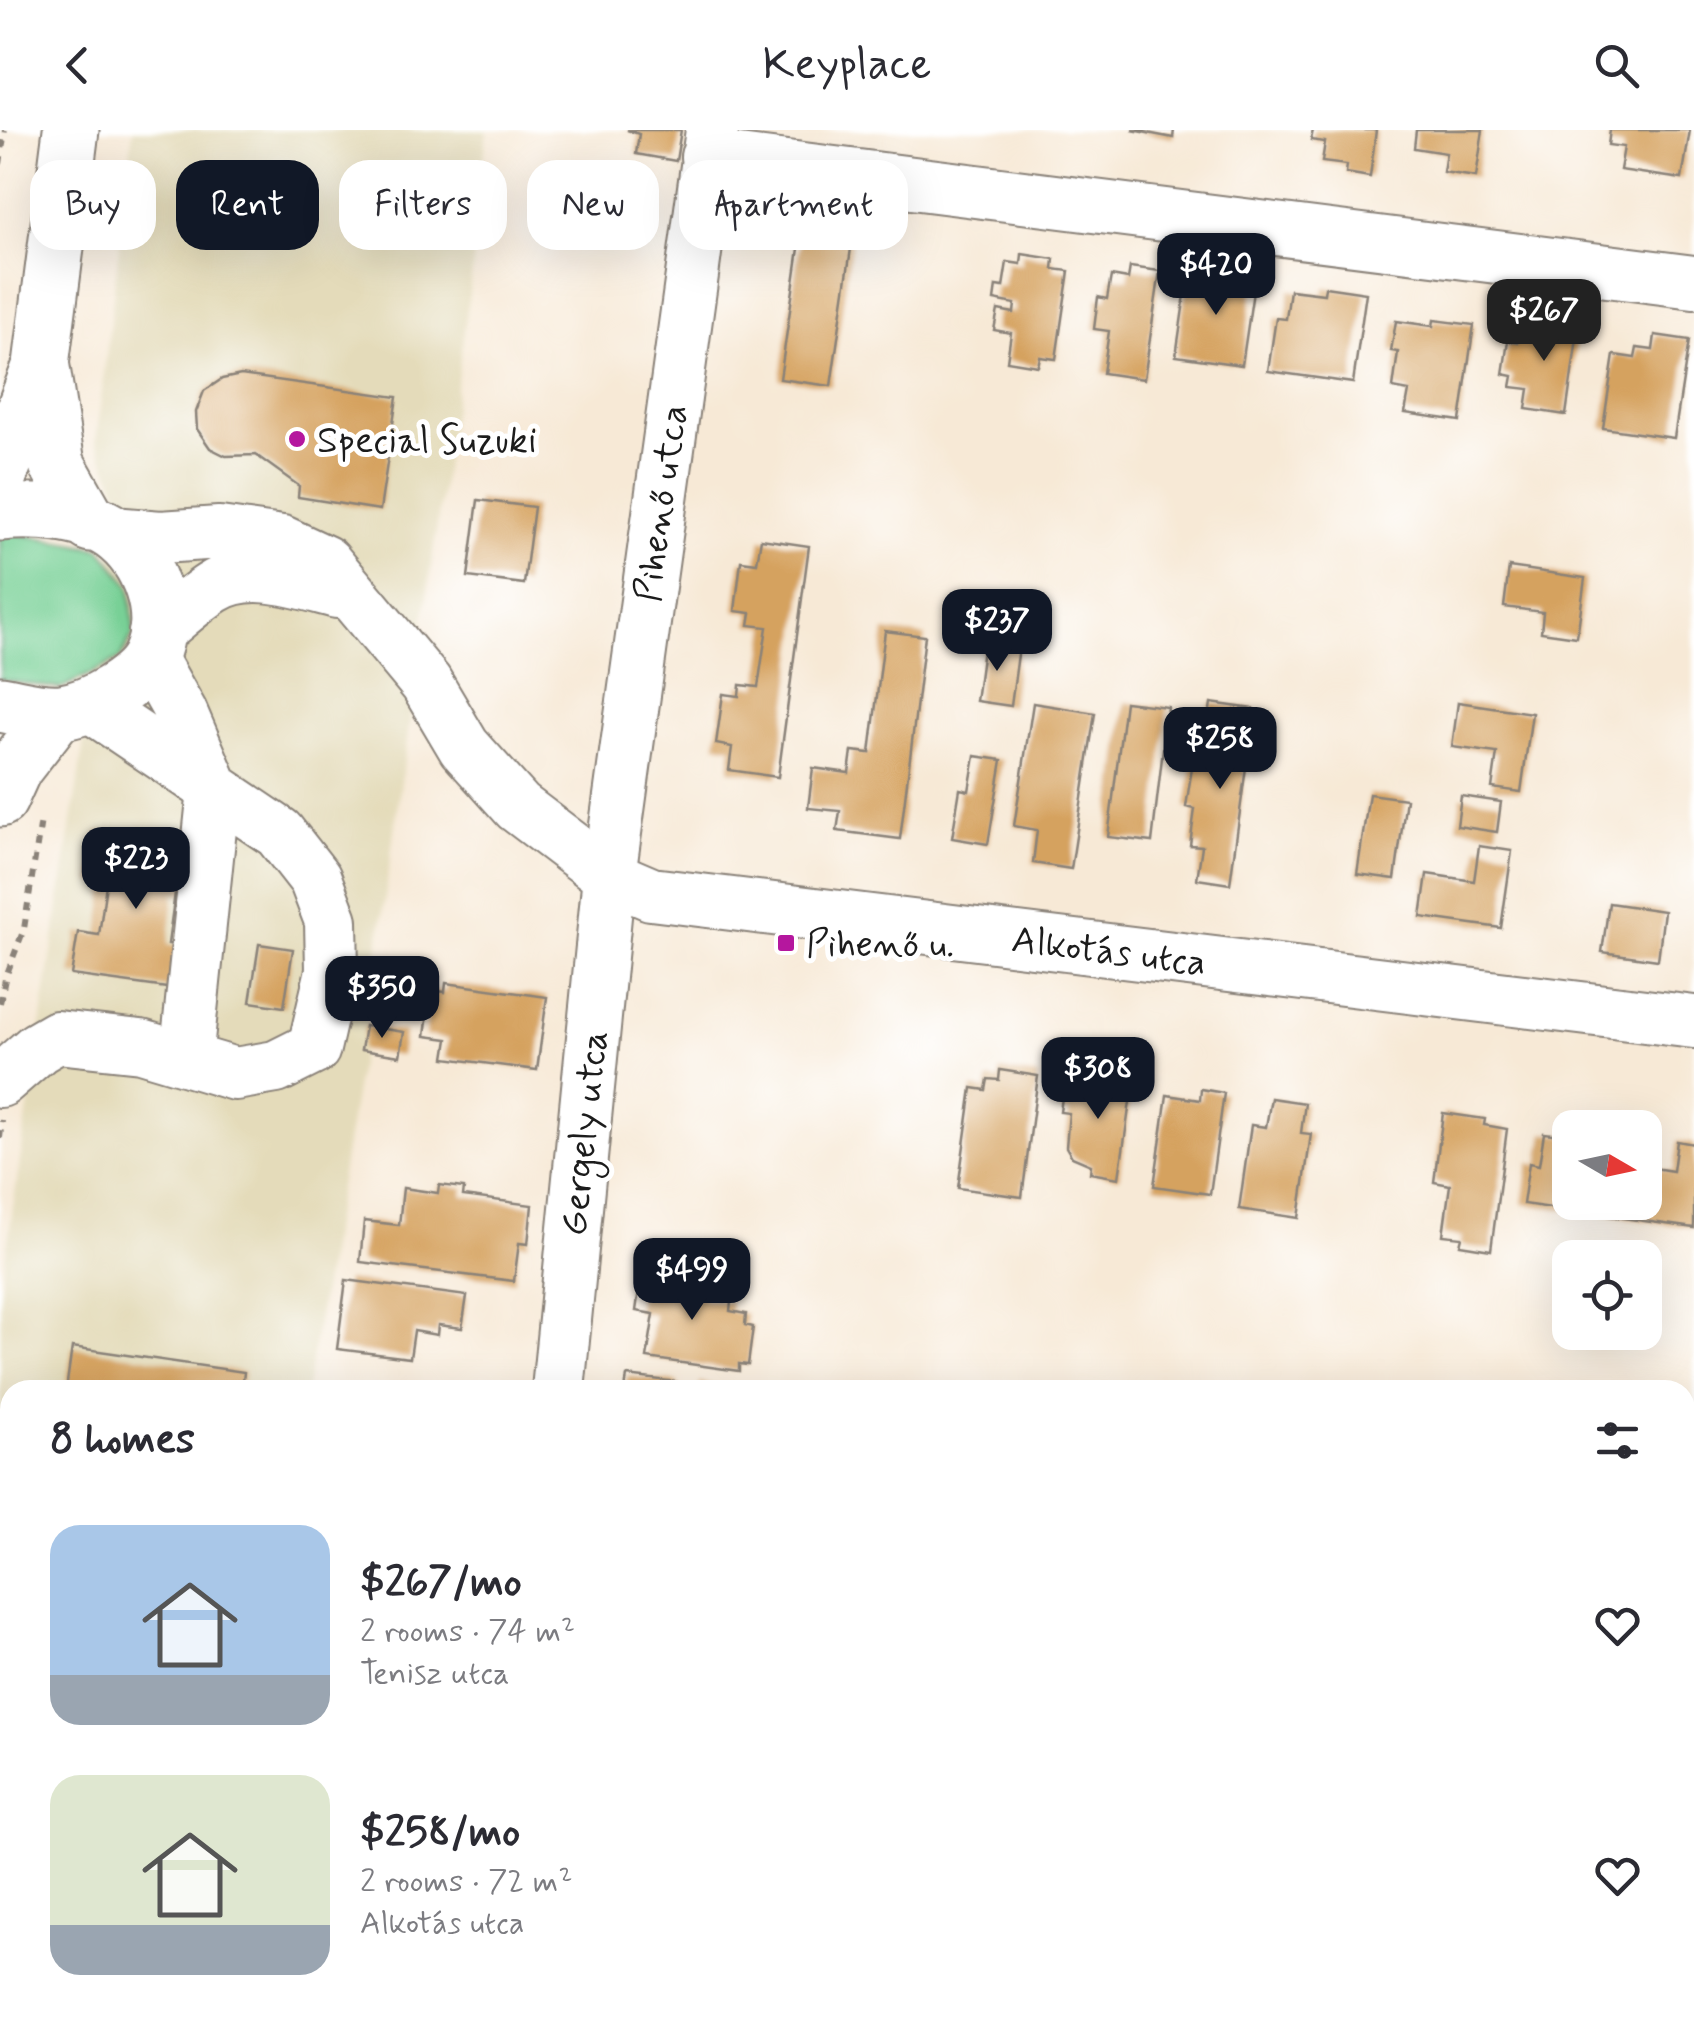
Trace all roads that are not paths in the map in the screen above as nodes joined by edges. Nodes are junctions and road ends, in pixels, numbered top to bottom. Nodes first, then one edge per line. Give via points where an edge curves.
1 (70, 130) edge
2 (710, 143) edge
3 (1694, 282) edge
4 (41, 365) junction
5 (0, 474) edge
6 (0, 513) edge
7 (102, 528) junction
8 (353, 596) junction
9 (153, 646) junction
10 (0, 704) edge
11 (74, 710) junction
12 (7, 784) edge
13 (214, 790) junction
14 (609, 876) junction
15 (1694, 1022) edge
16 (186, 1059) junction
17 (0, 1081) edge
18 (559, 1380) edge

1 - 4 main road
2 - 3 street
2 - 14 street, Pihenő utca
4 - 5 main road
4 - 7 main road via 57,464
6 - 7 main road via 66,516
7 - 8 street, Alkotás utca via 282,542 325,562
7 - 9 main road via 144,566 158,604
8 - 9 street via 277,577 245,577 215,586
8 - 14 street, Alkotás utca via 426,683 464,747 518,808
9 - 11 main road via 124,684
9 - 13 street
10 - 11 main road
11 - 12 main road
11 - 13 street
13 - 16 street
13 - 16 street via 279,833 315,879 331,921 332,971 314,1048 276,1067 235,1074
14 - 15 street, Alkotás utca via 651,894
14 - 18 street, Gergely utca
16 - 17 street via 141,1046 57,1037

